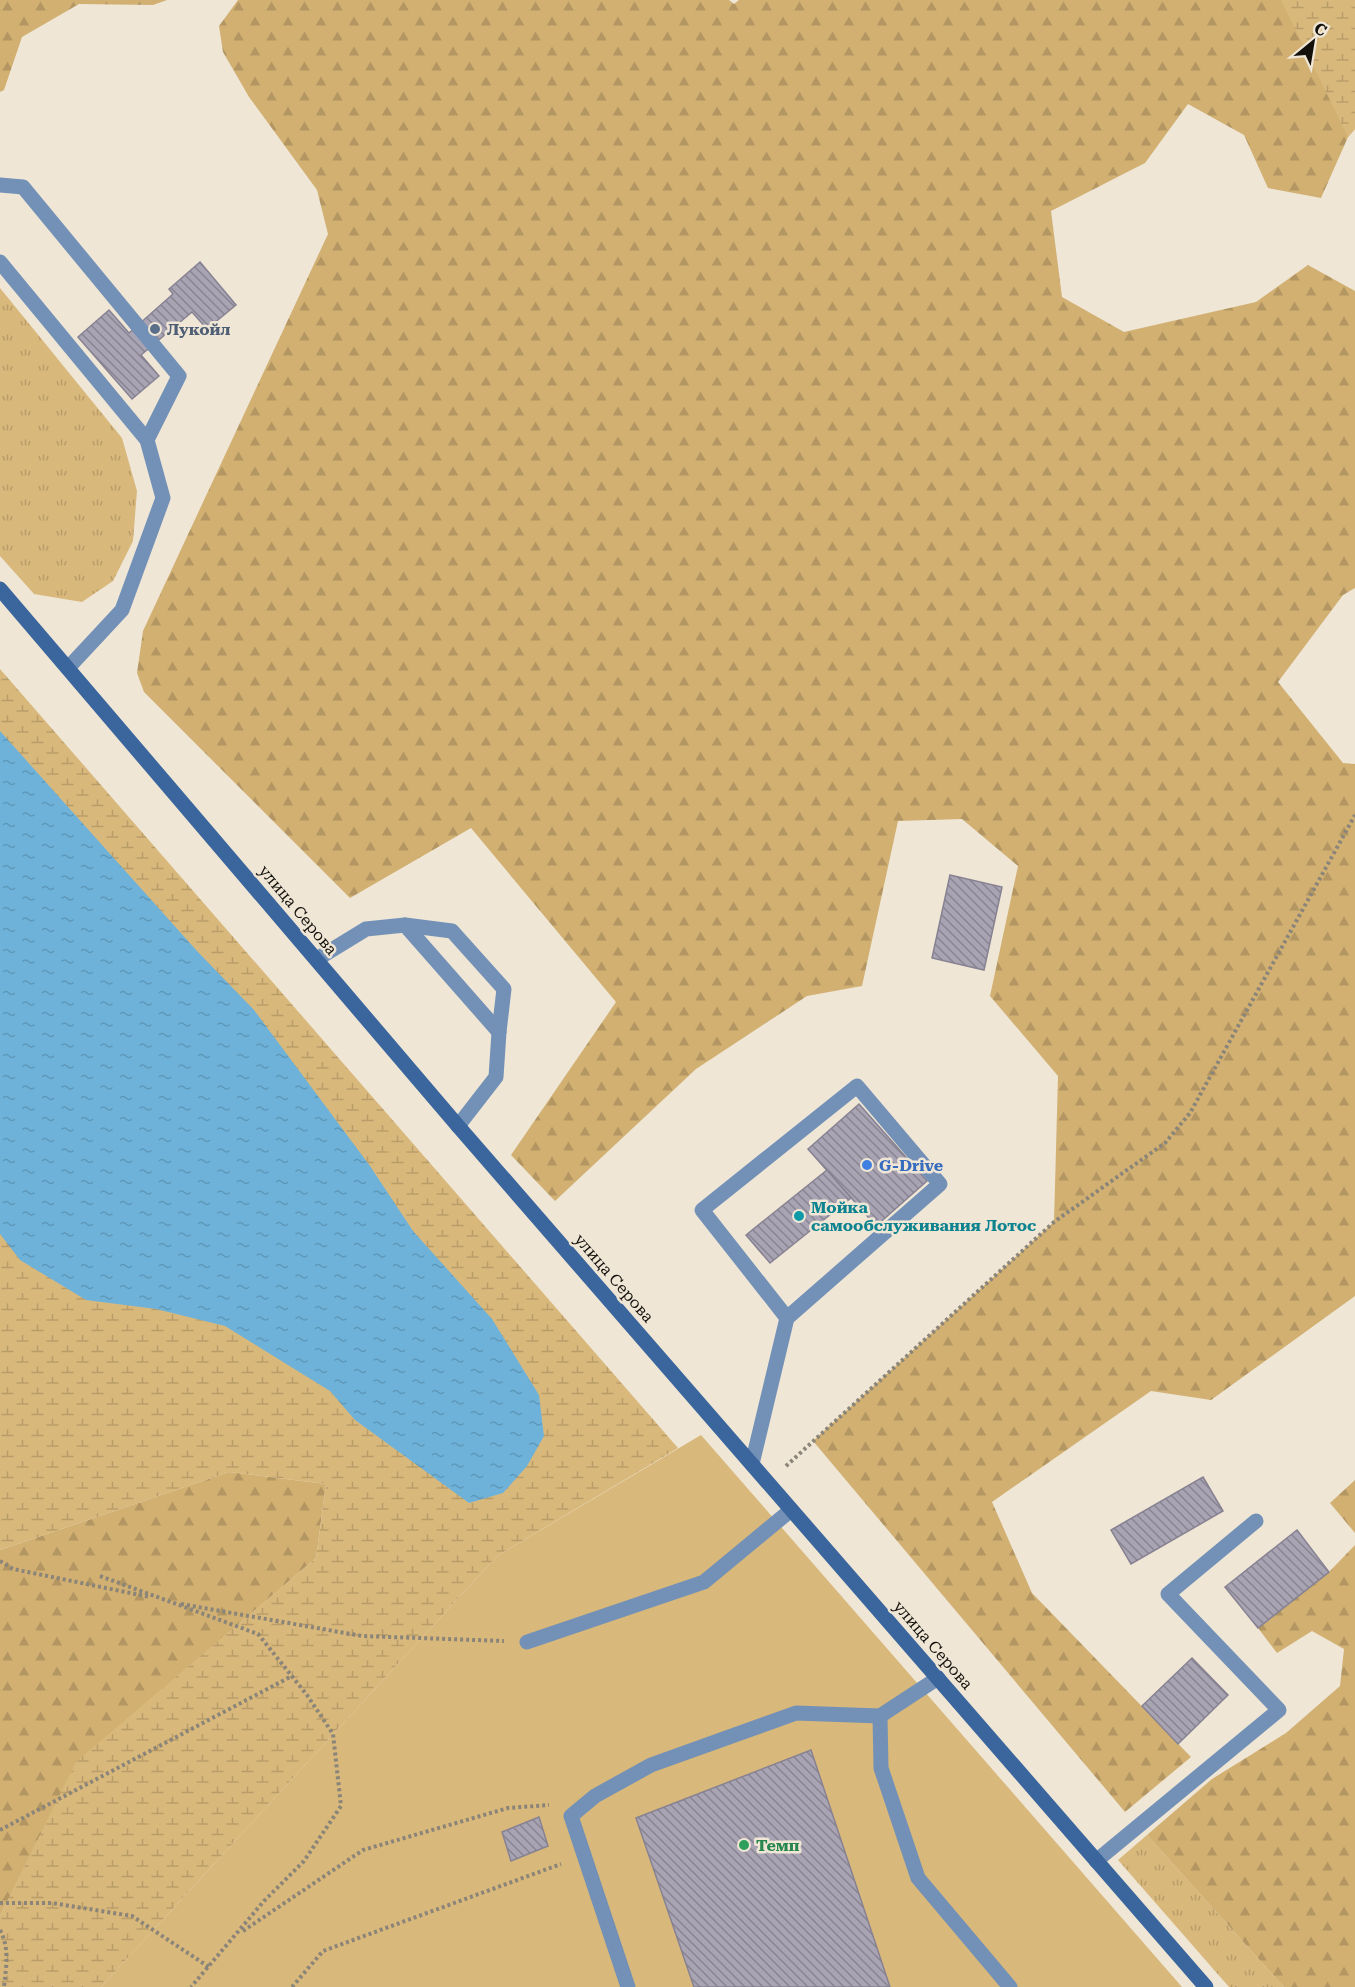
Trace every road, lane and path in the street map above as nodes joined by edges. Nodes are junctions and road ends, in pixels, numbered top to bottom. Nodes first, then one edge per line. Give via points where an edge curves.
1 (0, 184) edge
2 (0, 262) edge
3 (147, 440) junction
4 (0, 589) edge
5 (68, 668) junction
6 (1355, 815) edge
7 (405, 925) junction
8 (316, 959) junction
9 (499, 1032) junction
10 (458, 1126) junction
11 (787, 1318) junction
12 (752, 1464) junction
13 (768, 1482) junction
14 (791, 1510) junction
15 (1256, 1521) dead end
16 (0, 1561) edge
17 (100, 1576) dead end
18 (166, 1600) junction
19 (527, 1642) joint
20 (292, 1676) junction
21 (938, 1678) junction
22 (880, 1716) junction
23 (586, 1803) junction
24 (0, 1830) edge
25 (584, 1855) junction
26 (1096, 1861) junction
27 (0, 1903) edge
28 (0, 1930) edge
29 (209, 1967) junction
30 (4, 1987) edge
31 (191, 1987) edge
32 (292, 1987) edge
33 (628, 1987) edge
34 (1010, 1987) edge
35 (1206, 1987) edge

1 - 3 lane via 23,187 179,376
2 - 3 lane
3 - 5 lane via 163,498 122,610
4 - 5 main road, улица Серова
5 - 8 main road, улица Серова
6 - 13 path via 1190,1113 1164,1143 1054,1222
7 - 8 lane via 366,929
7 - 9 lane
7 - 9 lane via 452,931 504,989
8 - 10 main road, улица Серова
9 - 10 lane via 496,1077
10 - 12 main road, улица Серова
11 - 11 lane via 940,1184 857,1086 702,1210
11 - 12 lane
12 - 13 main road, улица Серова
13 - 14 main road, улица Серова
14 - 19 lane via 704,1582
14 - 21 main road, улица Серова
15 - 26 lane via 1168,1594 1279,1710
16 - 18 path via 13,1569
17 - 18 path
18 - 19 path via 362,1636
18 - 20 path via 258,1634
20 - 24 path
20 - 29 path via 333,1734 341,1806 304,1861 264,1901
21 - 22 lane
21 - 26 main road, улица Серова
22 - 23 lane via 796,1713 651,1765
22 - 34 lane via 881,1768 918,1878
23 - 25 lane via 571,1816
23 - 29 path via 508,1808 363,1850 246,1928
25 - 32 path via 323,1951
25 - 33 lane
26 - 35 main road, улица Серова
27 - 29 path via 52,1903 132,1916
28 - 30 path via 7,1950
29 - 31 path

